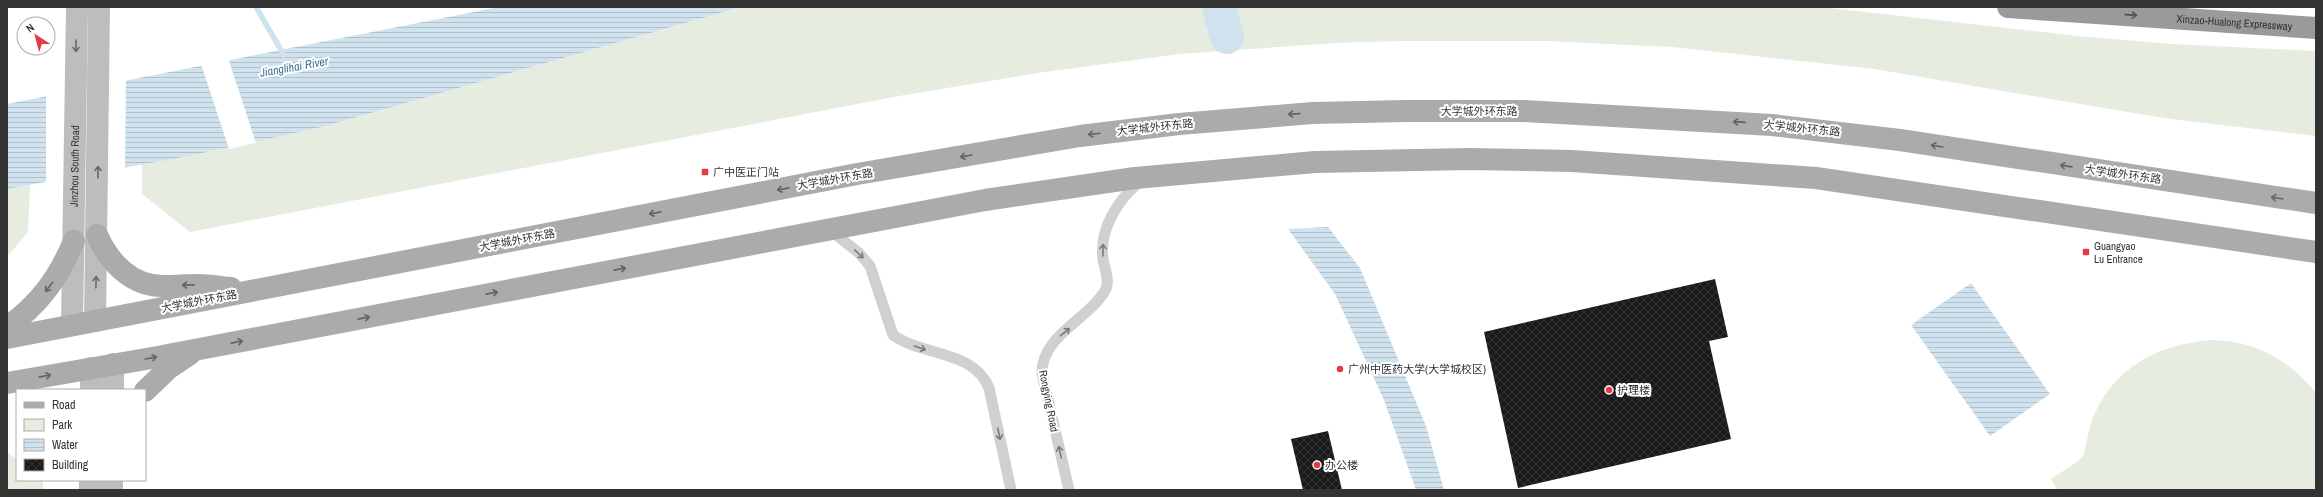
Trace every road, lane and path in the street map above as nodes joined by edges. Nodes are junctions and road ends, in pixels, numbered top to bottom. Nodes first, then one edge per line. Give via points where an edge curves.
1 (77, 7) edge
2 (99, 7) edge
3 (2008, 7) edge
4 (2316, 28) edge
5 (1146, 177) junction
6 (2316, 203) edge
7 (829, 229) junction
8 (97, 235) junction
9 (74, 241) junction
10 (2316, 252) edge
11 (254, 291) junction
12 (95, 321) junction
13 (72, 325) junction
14 (7, 327) edge
15 (7, 338) edge
16 (198, 349) junction
17 (113, 364) junction
18 (91, 368) junction
19 (7, 384) edge
20 (91, 389) edge
21 (112, 389) edge
22 (146, 390) edge
23 (1011, 490) edge
24 (1069, 490) edge

1 -> 9 main road, Jinzhou South Road
8 -> 2 main road, Jinzhou South Road
3 -> 4 highway, Xinzao-Hualong Expressway
5 - 7 main road via 1022,194
5 - 10 main road via 1294,163 1391,160 1565,161 1687,168 1816,178
24 -> 5 lane, Rongying Road via 1042,374 1042,362 1054,342 1081,319 1106,288 1102,249 1107,225 1122,200
6 -> 11 main road, 大学城外环东路 via 1900,140 1786,126 1575,112 1333,112 1216,121 1080,136 858,174
16 -> 7 main road
7 -> 23 lane via 859,253 870,266 889,327 897,338 964,362 984,377 989,388
11 -> 8 main road via 210,285 155,286 141,282 116,266
12 -> 8 main road, Jinzhou South Road
9 - 13 main road, Jinzhou South Road
9 -> 14 main road via 65,263 51,285 32,307
11 - 12 main road, 大学城外环东路
12 - 13 main road, 大学城外环东路
13 - 15 main road, 大学城外环东路
17 -> 16 main road
16 - 22 main road via 169,368
17 - 18 main road
17 - 21 main road
19 -> 18 main road
18 - 20 main road

